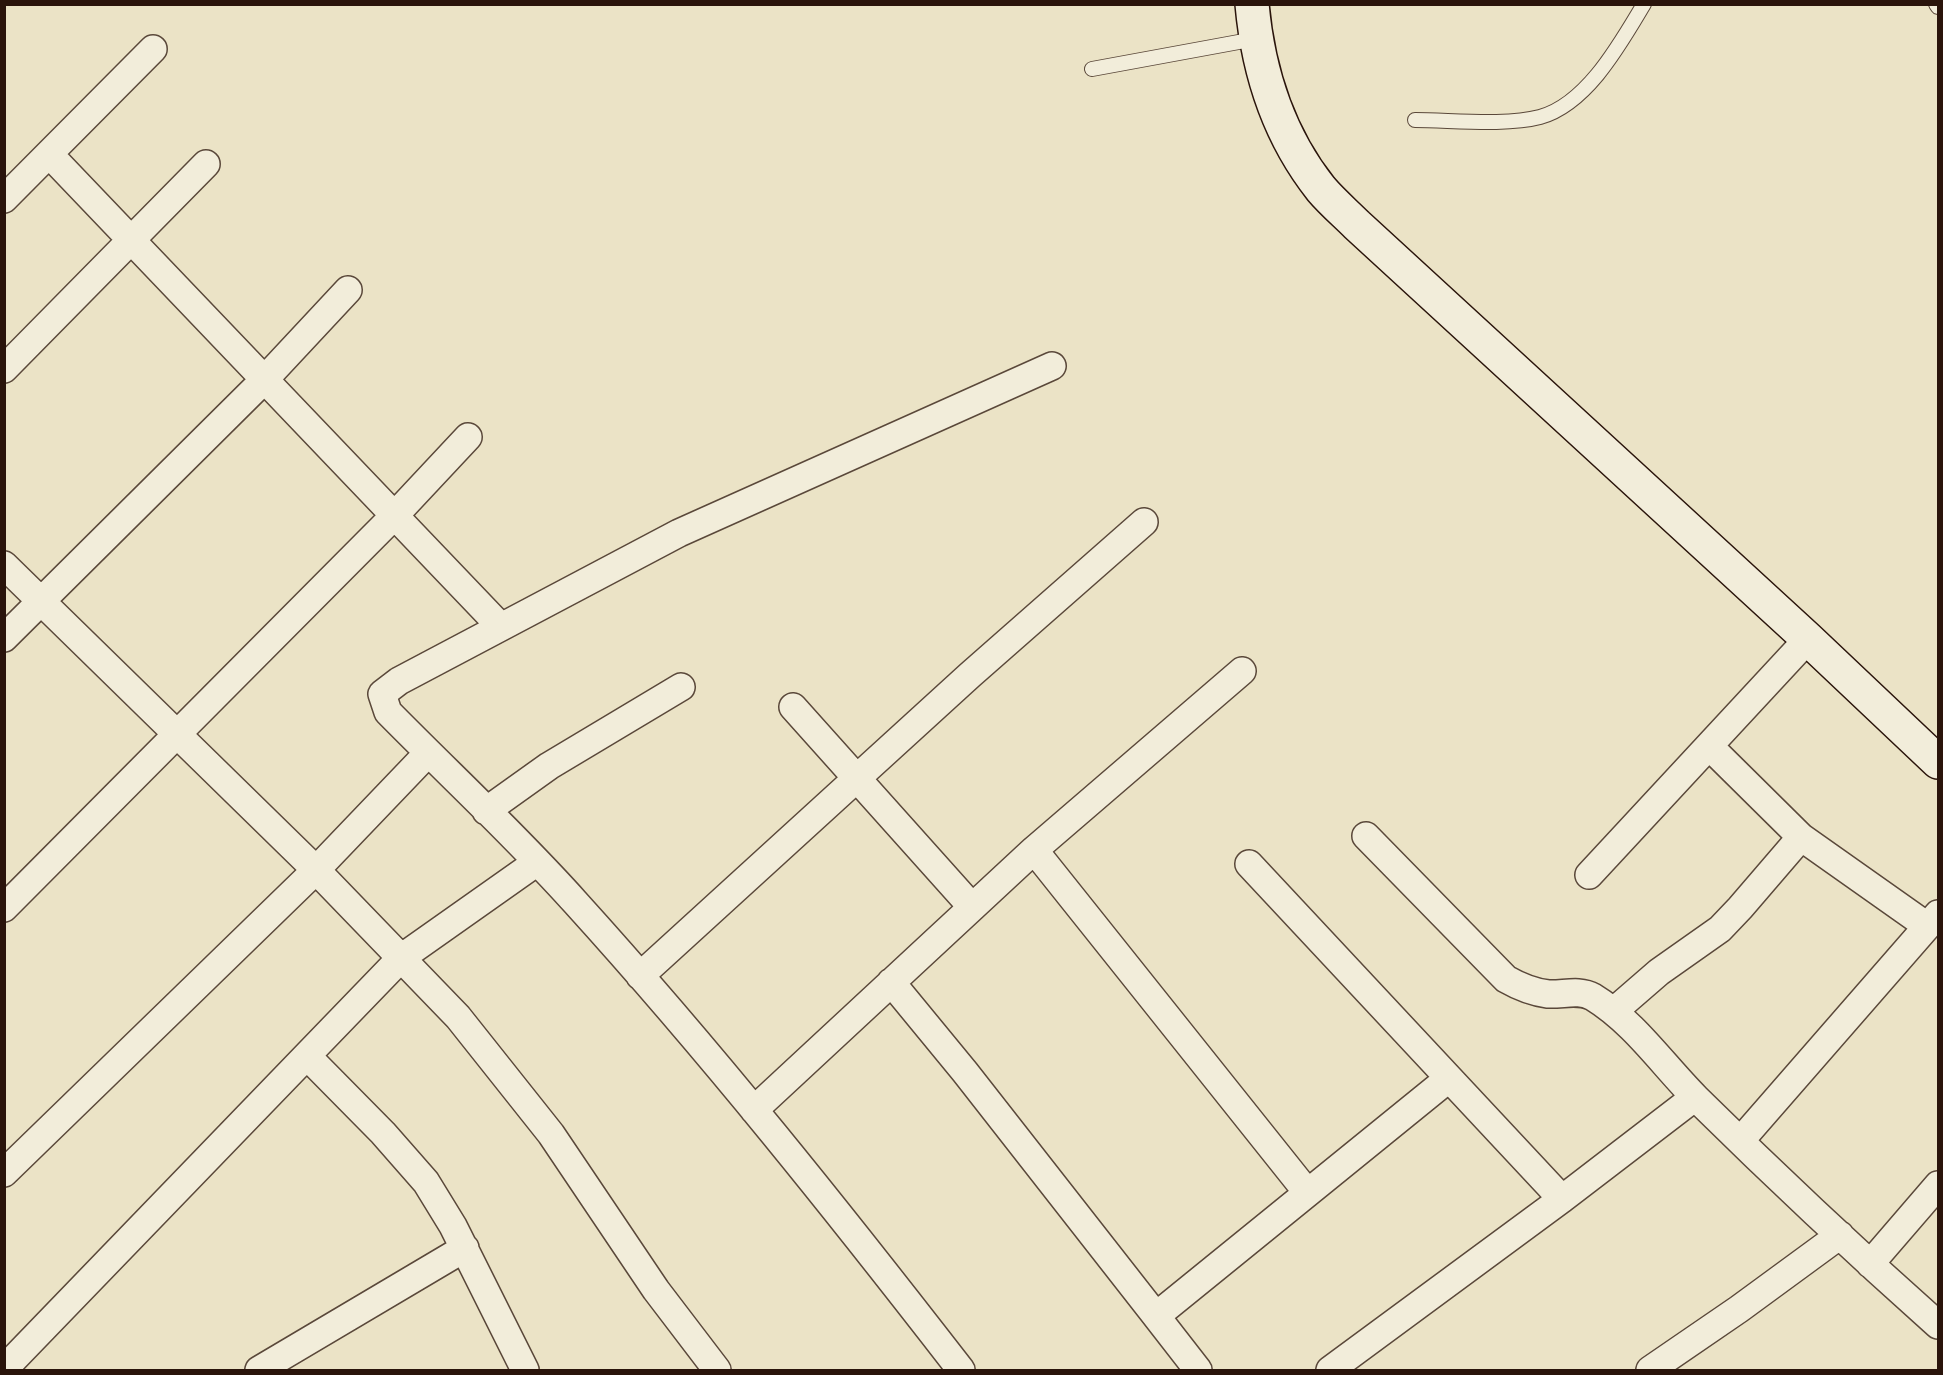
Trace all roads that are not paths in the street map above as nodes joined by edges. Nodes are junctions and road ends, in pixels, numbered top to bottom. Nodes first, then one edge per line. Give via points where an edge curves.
1 (1252, 4) edge
2 (1644, 4) edge
3 (1255, 39) junction
4 (153, 49) dead end
5 (1092, 69) dead end
6 (1415, 120) dead end
7 (50, 154) junction
8 (206, 164) dead end
9 (4, 199) edge
10 (132, 240) junction
11 (348, 291) dead end
12 (1052, 366) dead end
13 (4, 369) edge
14 (264, 380) junction
15 (468, 437) dead end
16 (395, 515) junction
17 (1144, 522) dead end
18 (4, 565) edge
19 (41, 601) junction
20 (501, 627) junction
21 (4, 638) edge
22 (1808, 639) junction
23 (1242, 671) dead end
24 (681, 687) dead end
25 (793, 707) dead end
26 (178, 734) junction
27 (1709, 746) junction
28 (1932, 751) edge
29 (428, 753) junction
30 (858, 778) junction
31 (486, 811) junction
32 (1366, 836) dead end
33 (1802, 837) junction
34 (1034, 850) junction
35 (537, 862) junction
36 (1249, 864) dead end
37 (316, 870) junction
38 (1589, 875) dead end
39 (972, 907) junction
40 (4, 908) edge
41 (1933, 920) edge
42 (401, 958) junction
43 (640, 976) junction
44 (891, 982) junction
45 (1614, 1011) junction
46 (307, 1056) junction
47 (1448, 1079) junction
48 (1695, 1097) junction
49 (754, 1110) junction
50 (1741, 1140) junction
51 (4, 1173) edge
52 (1938, 1185) edge
53 (1307, 1192) junction
54 (1562, 1199) junction
55 (1840, 1235) junction
56 (465, 1248) junction
57 (1870, 1264) junction
58 (1156, 1316) junction
59 (1938, 1325) edge
60 (4, 1369) edge
61 (259, 1371) edge
62 (525, 1371) edge
63 (717, 1371) edge
64 (961, 1371) edge
65 (1198, 1371) edge
66 (1330, 1371) edge
67 (1650, 1371) edge

1 - 3 street
2 - 6 lane via 1594,79 1563,107 1541,117 1517,121
3 - 5 lane
3 - 22 street via 1270,99 1297,154 1322,190
4 - 7 street
7 - 9 street
7 - 10 street
8 - 10 street
10 - 13 street
10 - 14 street
11 - 14 street
12 - 20 street via 678,533
14 - 16 street
14 - 19 street
15 - 16 street
16 - 20 street
16 - 26 street
17 - 30 street
18 - 19 street
19 - 21 street
19 - 26 street
20 - 29 street via 382,694 388,712
22 - 27 street
22 - 28 street
23 - 34 street
24 - 31 street via 549,766
25 - 30 street
26 - 37 street
26 - 40 street
27 - 33 street
27 - 38 street
29 - 31 street
29 - 37 street
30 - 39 street
30 - 43 street
31 - 35 street
32 - 45 street via 1506,979 1526,990 1590,995
33 - 41 street
33 - 45 street via 1720,928
34 - 39 street
34 - 53 street
35 - 42 street
35 - 43 street
36 - 47 street
37 - 42 street
37 - 51 street
39 - 44 street
41 - 50 street
42 - 46 street
42 - 63 street via 458,1017 552,1134 656,1290
43 - 49 street
44 - 49 street
44 - 58 street
45 - 48 street
46 - 56 street via 426,1182
46 - 60 street
47 - 53 street
47 - 54 street
48 - 50 street
48 - 54 street
49 - 64 street
50 - 55 street
52 - 57 street
53 - 58 street
54 - 66 street
55 - 57 street
55 - 67 street
56 - 61 street
56 - 62 street
57 - 59 street
58 - 65 street

